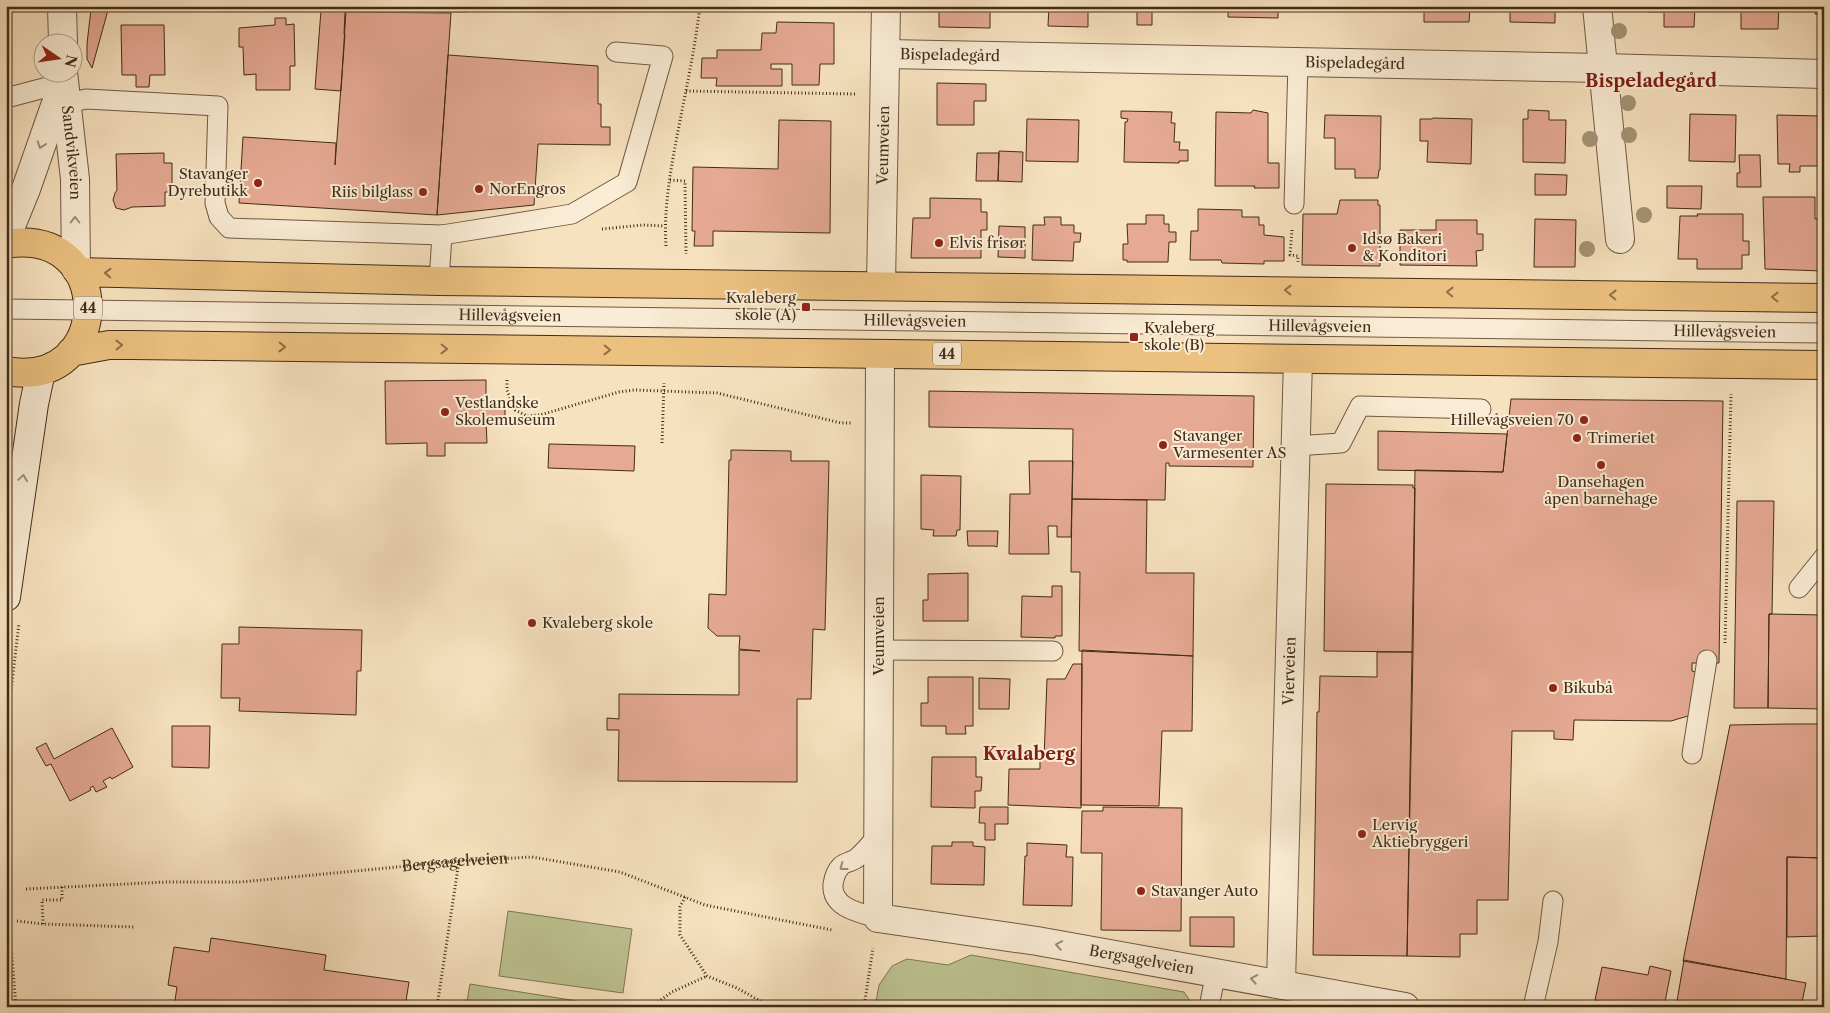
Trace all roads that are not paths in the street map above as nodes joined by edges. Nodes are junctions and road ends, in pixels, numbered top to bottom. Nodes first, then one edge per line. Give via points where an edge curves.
1 (62, 6) edge
2 (886, 6) edge
3 (1597, 6) edge
4 (63, 32) edge
5 (616, 52) dead end
6 (886, 54) junction
7 (1298, 63) junction
8 (1603, 68) junction
9 (1824, 74) edge
10 (61, 91) edge
11 (6, 98) edge
12 (1294, 204) road end
13 (442, 235) junction
14 (6, 238) edge
15 (1620, 239) dead end
16 (6, 244) edge
17 (77, 270) junction
18 (439, 280) junction
19 (881, 285) junction
20 (1824, 298) edge
21 (6, 309) edge
22 (88, 310) junction
23 (1824, 332) edge
24 (71, 352) junction
25 (880, 354) junction
26 (1298, 359) junction
27 (1824, 365) edge
28 (41, 371) junction
29 (6, 372) edge
30 (1481, 409) dead end
31 (1295, 446) junction
32 (1824, 557) edge
33 (1799, 588) dead end
34 (6, 595) edge
35 (879, 650) junction
36 (1053, 651) dead end
37 (1707, 660) dead end
38 (1692, 754) dead end
39 (879, 834) junction
40 (1553, 902) dead end
41 (878, 918) junction
42 (1216, 972) junction
43 (1280, 983) junction
44 (1210, 1007) edge
45 (1405, 1007) edge
46 (1533, 1007) edge

1 - 4 street
2 - 6 street, Veumveien
3 - 8 street
5 - 13 lane via 663,56 627,182 572,214
6 - 7 street, Bispeladegård
6 - 19 street, Veumveien
7 - 8 street, Bispeladegård
7 - 12 lane
8 - 9 street, Bispeladegård
8 - 15 street
10 - 11 lane
10 - 13 lane via 86,99 218,106 215,203 219,218 229,228
10 -> 14 street, Sandvikveien
17 -> 10 street, Sandvikveien via 75,179
13 - 18 lane
16 - 17 main road, 44 via 36,243 51,248
18 -> 17 main road
17 - 22 main road, 44 via 88,297
18 - 19 main road
20 -> 19 main road
21 - 22 lane, Hillevågsveien
22 - 23 lane, Hillevågsveien
22 - 24 main road, 44 via 84,332
24 -> 25 main road, 44 via 132,345
24 - 28 main road, 44 via 57,364
25 - 26 main road, 44
25 - 35 street, Veumveien
26 - 27 main road, 44
26 - 31 street, Vierveien
28 - 29 main road, 44
34 -> 28 street
30 - 31 lane via 1360,406 1341,443
31 - 43 street, Vierveien
32 - 33 lane
35 - 36 lane
35 - 39 street, Veumveien
37 - 38 lane
39 - 41 street, Veumveien
39 -> 41 lane via 857,858 841,866 834,875 833,886 835,897 841,904
40 - 46 lane via 1548,942
42 -> 41 street, Bergsagelveien
43 -> 42 street, Bergsagelveien
42 - 44 lane
43 - 45 street, Bergsagelveien

